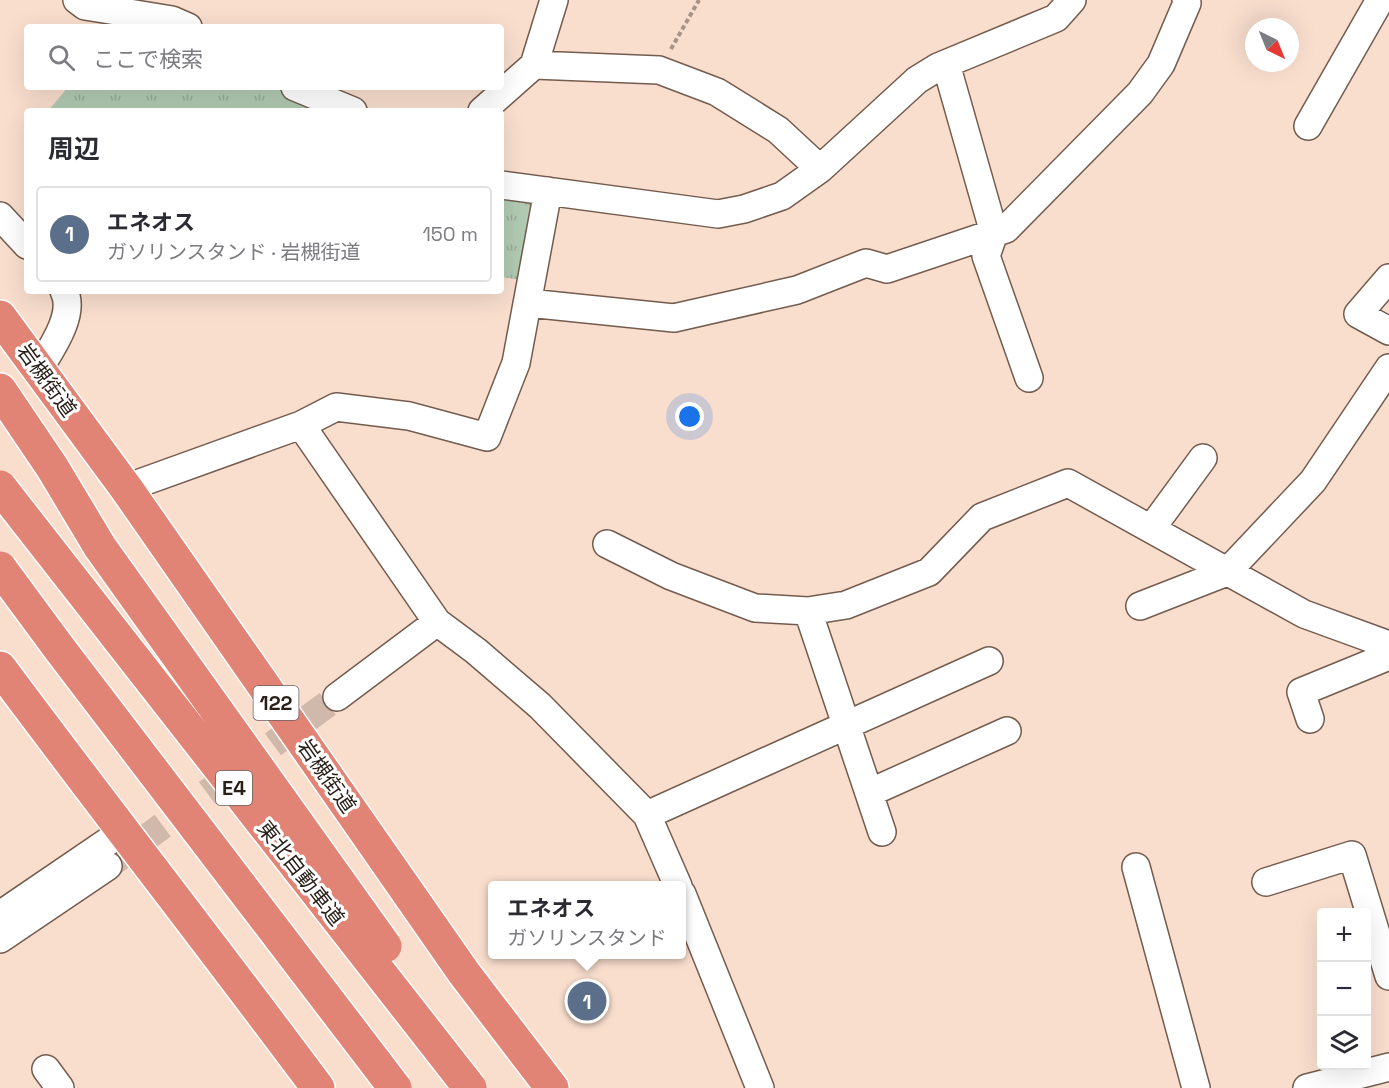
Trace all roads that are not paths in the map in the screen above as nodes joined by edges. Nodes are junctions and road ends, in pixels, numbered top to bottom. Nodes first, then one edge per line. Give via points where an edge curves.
1 (77, 0) edge
2 (554, 0) edge
3 (1072, 0) edge
4 (1186, 0) edge
5 (1380, 0) edge
6 (181, 24) edge
7 (946, 64) junction
8 (534, 65) junction
9 (302, 90) edge
10 (346, 108) edge
11 (485, 108) edge
12 (1308, 126) dead end
13 (820, 169) junction
14 (504, 184) edge
15 (548, 191) junction
16 (0, 216) edge
17 (994, 233) junction
18 (24, 242) edge
19 (1389, 278) edge
20 (66, 294) edge
21 (528, 303) junction
22 (0, 317) edge
23 (1389, 331) edge
24 (1389, 368) edge
25 (39, 369) junction
26 (1029, 378) dead end
27 (0, 390) edge
28 (0, 419) edge
29 (301, 425) junction
30 (1203, 458) dead end
31 (0, 487) edge
32 (126, 488) junction
33 (1151, 529) junction
34 (607, 544) dead end
35 (100, 547) junction
36 (0, 568) edge
37 (1227, 572) junction
38 (1140, 606) dead end
39 (808, 611) junction
40 (437, 622) junction
41 (1389, 645) edge
42 (1389, 656) edge
43 (989, 661) dead end
44 (0, 668) edge
45 (337, 697) tunnel mouth
46 (1310, 719) dead end
47 (846, 724) junction
48 (1007, 731) dead end
49 (869, 793) junction
50 (647, 815) junction
51 (122, 832) junction
52 (882, 832) dead end
53 (108, 866) tunnel mouth
54 (1136, 867) dead end
55 (676, 881) edge
56 (1266, 882) dead end
57 (686, 906) edge
58 (0, 915) edge
59 (0, 939) edge
60 (1389, 976) edge
61 (1389, 1067) edge
62 (318, 1088) edge
63 (395, 1088) edge
64 (470, 1088) edge
65 (481, 1088) edge
66 (552, 1088) edge
67 (760, 1088) edge
68 (1196, 1088) edge
69 (1307, 1088) edge

1 - 6 street via 85,6
2 - 8 street
3 - 7 street via 1056,18
4 - 17 street via 1161,64 1140,93 1006,229
5 - 12 street
7 - 13 street via 917,80
7 - 17 street
8 - 11 street
8 - 13 street via 659,70 717,92 777,130
9 - 10 street
13 - 15 street via 782,196 717,214
14 - 15 street
15 - 21 street
16 - 18 street
17 - 21 street via 887,269 866,263 797,290 674,318
17 - 26 street via 986,256
19 - 23 street via 1358,314
20 - 25 street via 66,315 60,335
21 - 29 street via 516,363 487,437 409,416 336,407
22 - 25 highway, 岩槻街道 / 122
24 - 37 street via 1313,481
25 - 32 highway, 岩槻街道 / 122
27 - 35 highway
28 - 35 highway
29 - 32 street
29 - 40 street
30 - 33 street
31 - 64 highway, 東北自動車道 / E4, bridge
32 - 66 highway, 岩槻街道 / 122 via 464,973
33 - 37 street
33 - 39 street via 1068,483 982,517 929,572 846,605
34 - 39 street via 671,576 755,608
35 - 65 highway, bridge via 397,963
36 - 63 highway, E4, bridge
37 - 38 street
37 - 41 street via 1304,614
39 - 47 street
40 - 45 street
40 - 50 street via 540,706
42 - 46 street via 1301,692
43 - 47 street
44 - 51 highway
47 - 49 street
47 - 50 street
48 - 49 street
49 - 52 street
50 - 55 street
51 - 58 street
51 - 62 highway
53 - 59 street
54 - 68 street
56 - 60 street via 1352,855
57 - 67 street
61 - 69 street

